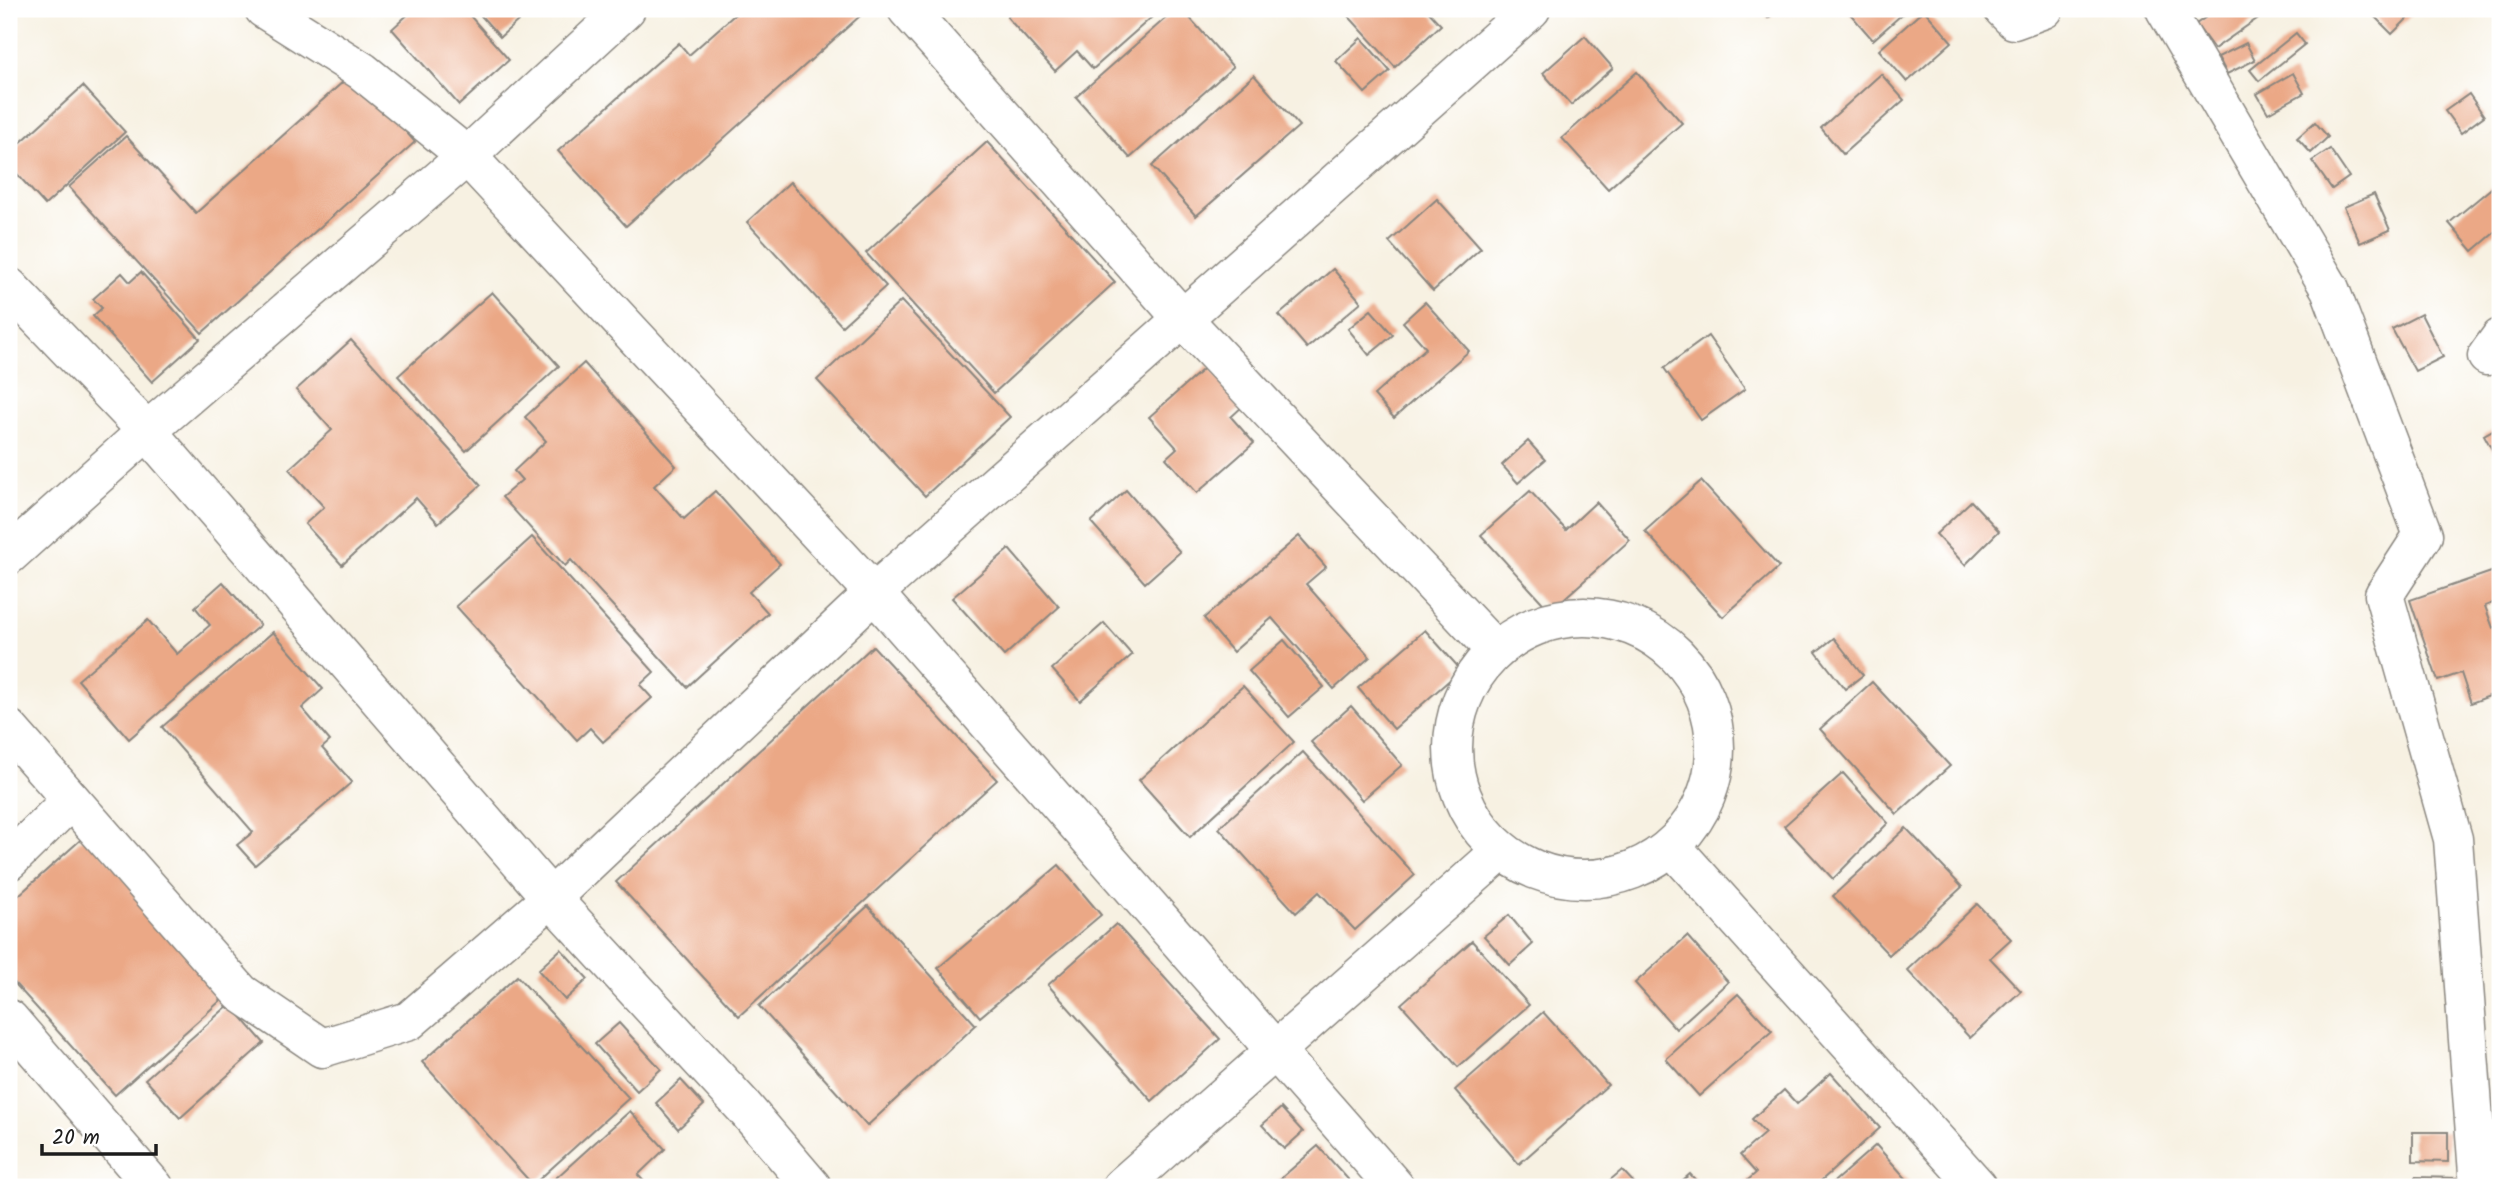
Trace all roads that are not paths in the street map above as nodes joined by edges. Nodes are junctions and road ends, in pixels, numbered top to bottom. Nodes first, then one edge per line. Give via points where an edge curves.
1 (264, 9) edge
2 (626, 9) edge
3 (907, 9) edge
4 (1531, 9) edge
5 (2003, 9) edge
6 (2044, 9) edge
7 (2165, 9) edge
8 (467, 156) junction
9 (9, 287) edge
10 (1183, 319) junction
11 (147, 432) junction
12 (9, 555) edge
13 (874, 593) junction
14 (1493, 648) junction
15 (9, 729) edge
16 (71, 800) junction
17 (1674, 849) junction
18 (1499, 853) junction
19 (9, 861) edge
20 (551, 898) junction
21 (9, 1018) edge
22 (1275, 1051) junction
23 (154, 1187) edge
24 (812, 1187) edge
25 (1121, 1187) edge
26 (1395, 1187) edge
27 (1978, 1187) edge
28 (2479, 1187) edge

1 - 8 street via 362,71
2 - 8 street
3 - 10 street
4 - 10 street
5 - 6 street via 2014,20
7 - 28 street via 2330,289 2423,535 2384,595 2453,839
8 - 11 street
8 - 13 street
9 - 11 street
10 - 13 street
10 - 14 street
11 - 12 street
11 - 20 street
13 - 20 street
13 - 22 street
14 - 17 street via 1555,617 1625,621 1682,659 1715,721 1712,790
14 - 18 street via 1453,714 1456,791
15 - 16 street
16 - 19 street
16 - 20 street via 241,993 322,1048 409,1021
17 - 18 street via 1588,883
17 - 27 street
18 - 22 street
20 - 24 street
21 - 23 street
22 - 25 street
22 - 26 street

